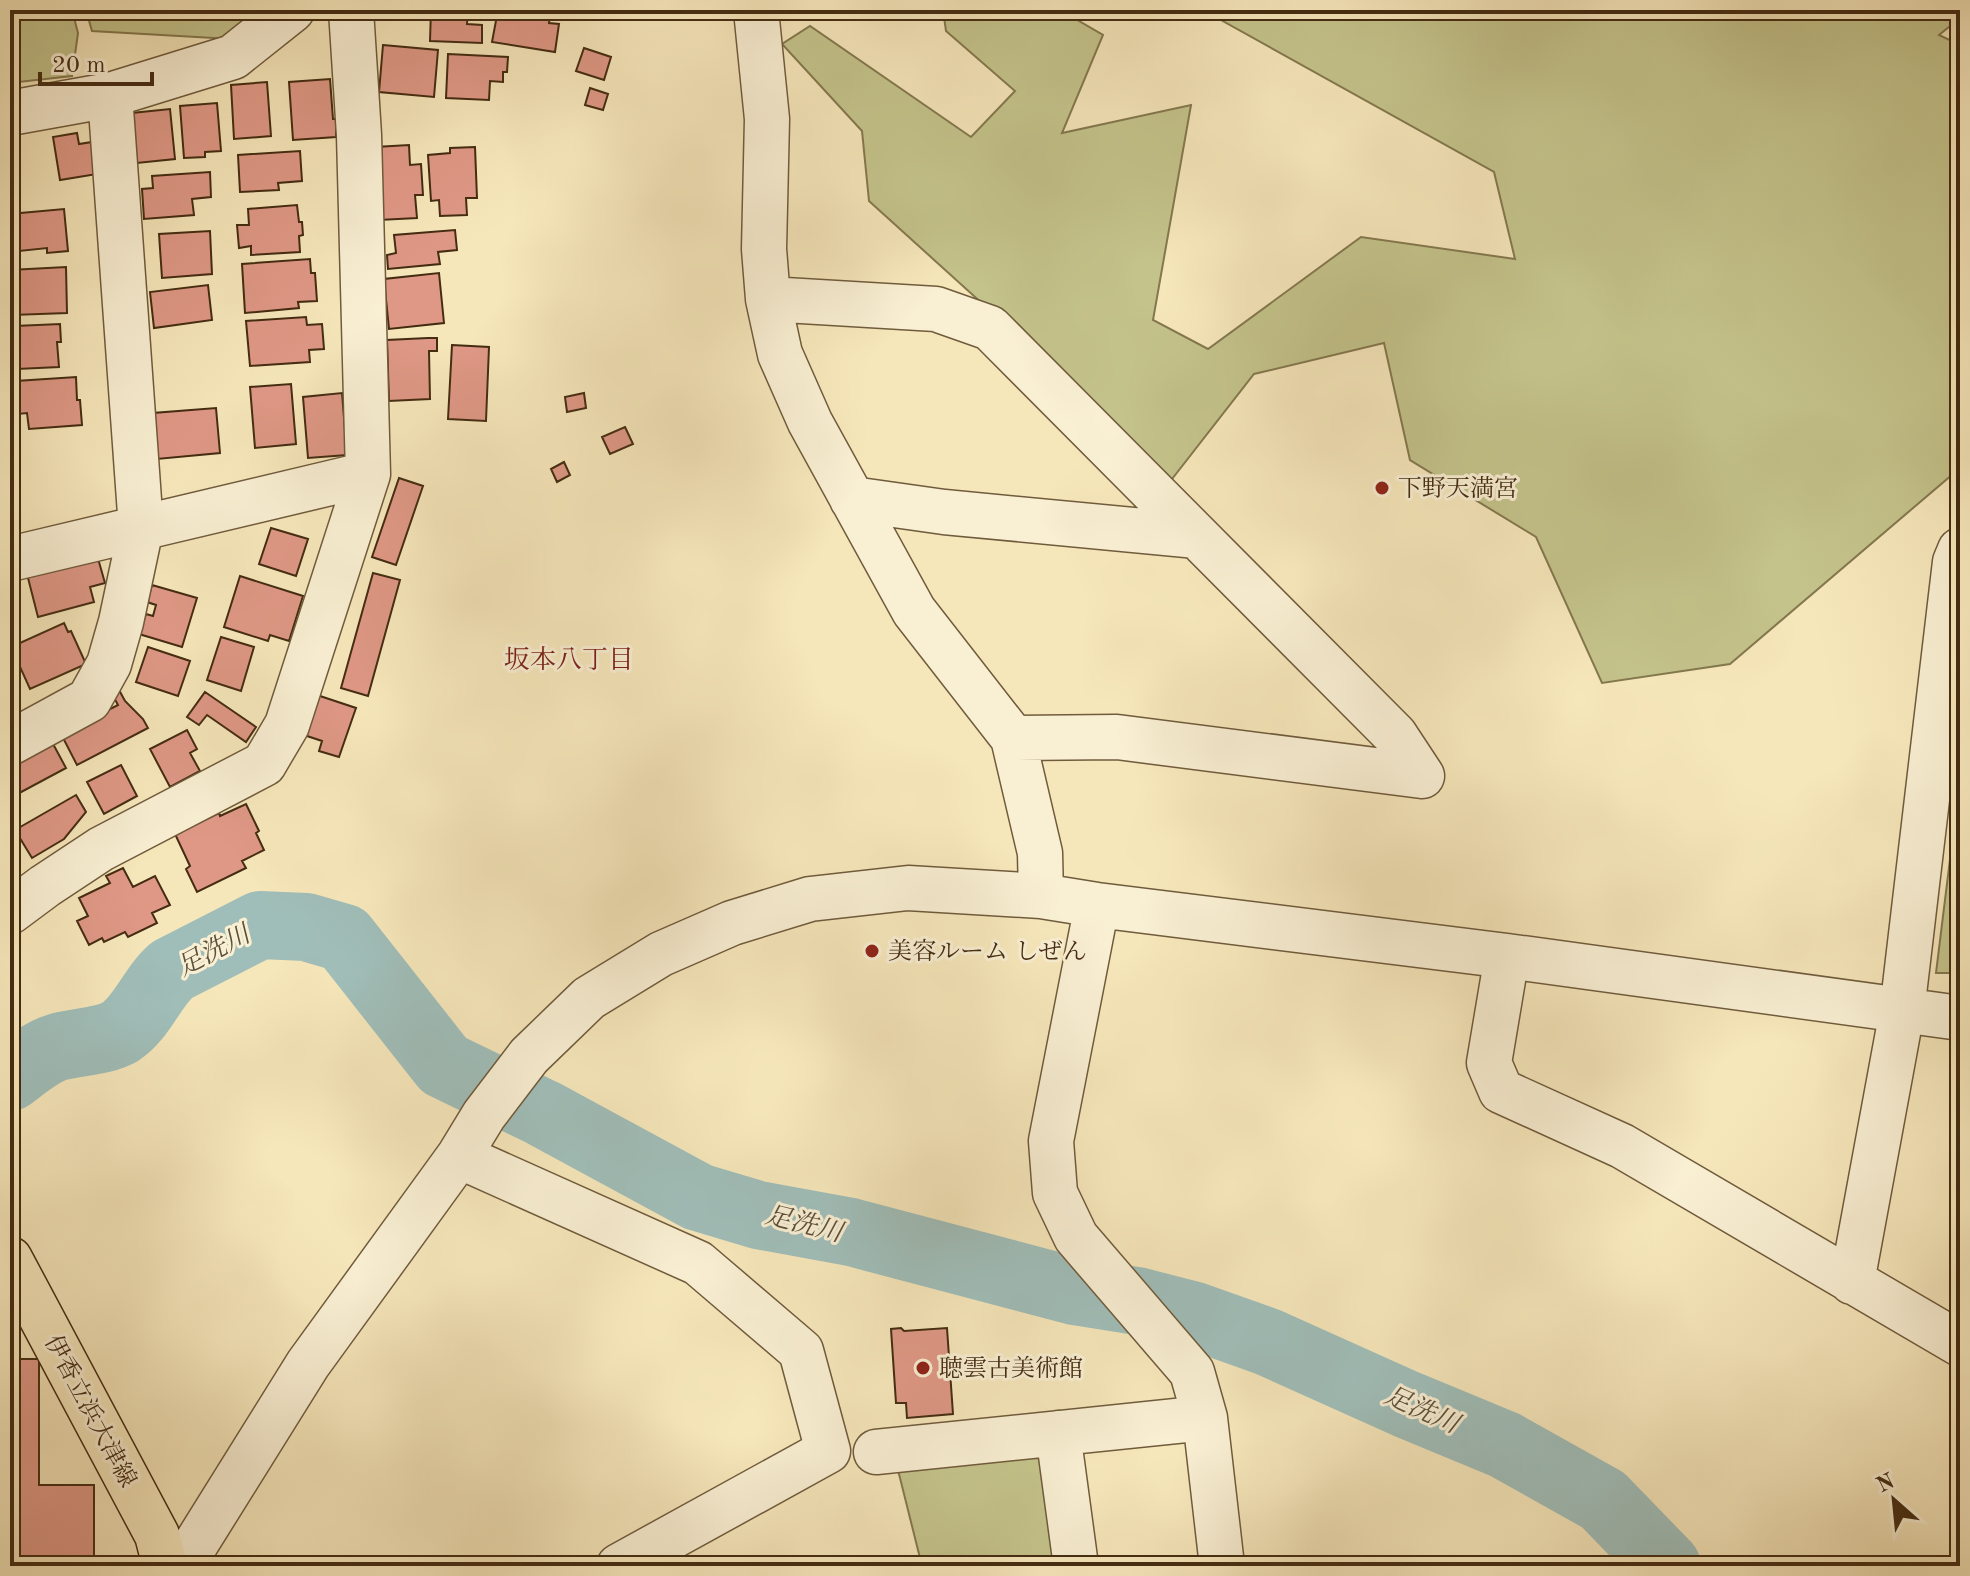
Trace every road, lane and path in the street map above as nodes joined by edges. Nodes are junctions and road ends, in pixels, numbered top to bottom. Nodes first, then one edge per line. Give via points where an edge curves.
1 (292, 10) edge
2 (351, 10) edge
3 (756, 10) edge
4 (110, 95) junction
5 (10, 113) edge
6 (768, 299) junction
7 (368, 474) junction
8 (852, 499) junction
9 (141, 528) junction
10 (1197, 536) junction
11 (1960, 550) edge
12 (10, 559) edge
13 (1013, 738) junction
14 (10, 743) edge
15 (1041, 896) junction
16 (1097, 905) junction
17 (10, 912) edge
18 (1507, 956) junction
19 (1902, 1011) junction
20 (1960, 1018) edge
21 (459, 1156) junction
22 (10, 1259) edge
23 (1852, 1282) junction
24 (1960, 1344) edge
25 (1205, 1418) junction
26 (1058, 1433) junction
27 (876, 1452) dead end
28 (165, 1566) edge
29 (182, 1566) edge
30 (619, 1566) edge
31 (1076, 1566) edge
32 (1222, 1566) edge

1 - 4 street via 233,57
2 - 7 street
3 - 6 street via 767,119
4 - 5 street
4 - 9 street
6 - 8 street via 780,354
6 - 10 street via 936,309 990,328
7 - 9 street
7 - 17 street via 287,725 264,764 101,849
8 - 10 street
8 - 13 street via 914,611
9 - 12 street
9 - 14 street via 109,664 89,700
10 - 13 street via 1395,735 1422,776 1117,737
11 - 19 street
13 - 15 street via 1040,853
15 - 16 street
15 - 21 street via 908,888 810,899 732,923 661,954 589,998 529,1056
16 - 18 street
16 - 25 street via 1051,1141 1055,1193 1076,1237 1192,1372
18 - 19 street
18 - 23 street via 1489,1063 1501,1091 1622,1146
19 - 20 street
19 - 23 street
21 - 29 street via 308,1364
21 - 30 street via 698,1263 801,1351 828,1451
22 - 28 main road, 伊香立浜大津線 via 157,1535
23 - 24 street
25 - 26 street
25 - 32 street
26 - 27 street
26 - 31 street

